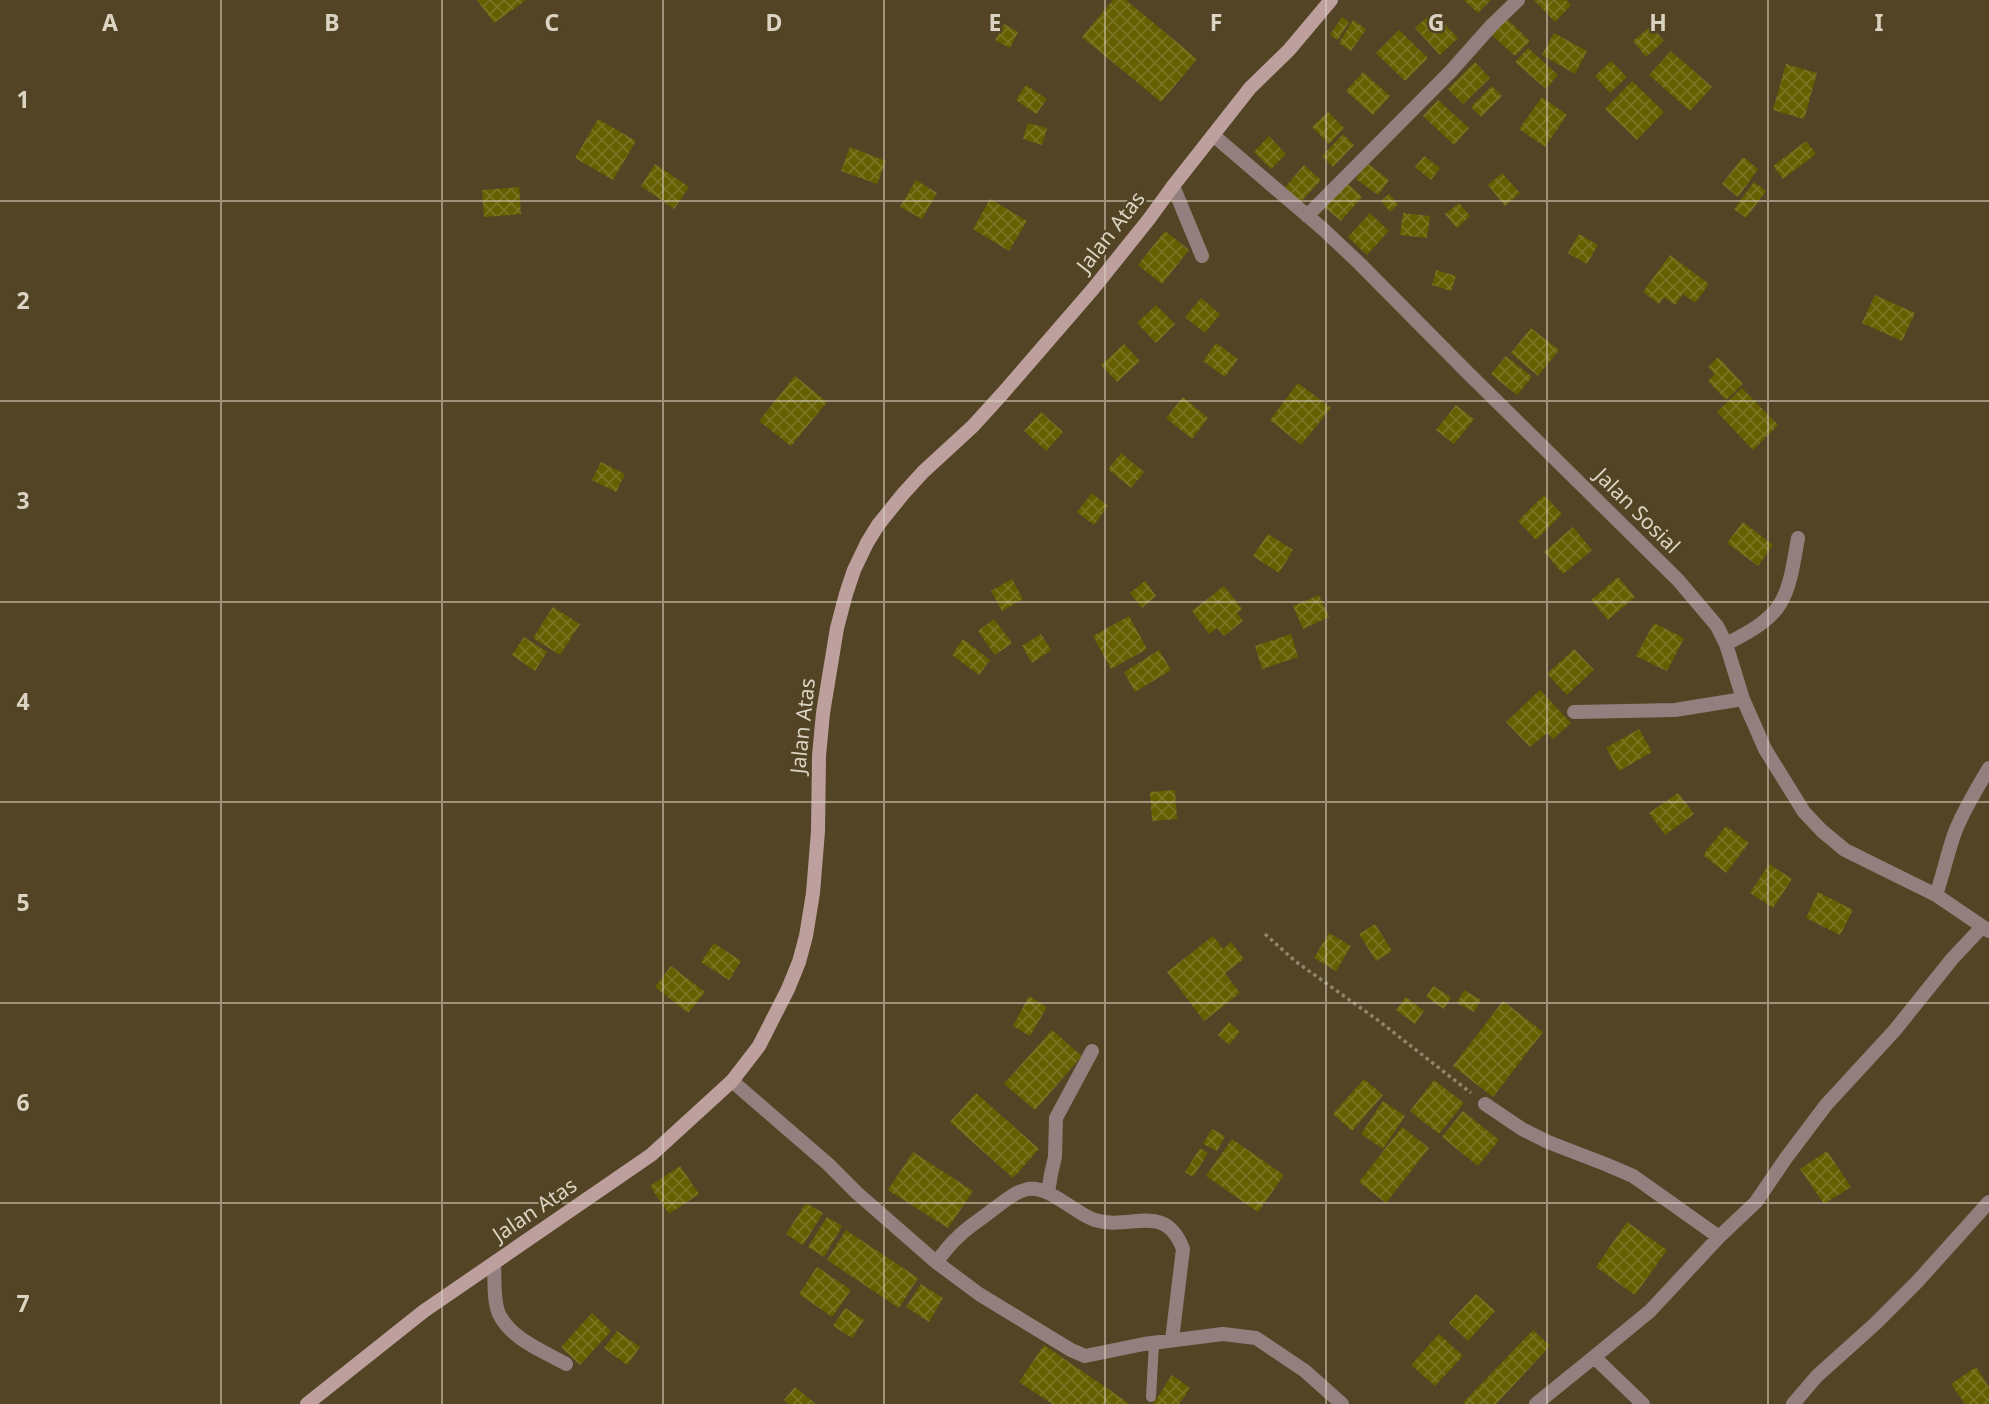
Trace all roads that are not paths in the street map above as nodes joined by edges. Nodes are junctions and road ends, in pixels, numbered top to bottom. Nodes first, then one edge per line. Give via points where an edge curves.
1 (1331, 0) edge
2 (1518, 0) edge
3 (1213, 135) junction
4 (1173, 186) junction
5 (1307, 216) junction
6 (1202, 256) dead end
7 (1798, 538) dead end
8 (1726, 644) junction
9 (1743, 699) junction
10 (1574, 712) dead end
11 (1989, 768) edge
12 (1936, 895) junction
13 (1986, 929) edge
14 (1092, 1051) dead end
15 (732, 1080) junction
16 (1485, 1104) road end
17 (1048, 1194) junction
18 (1989, 1202) edge
19 (1719, 1237) junction
20 (936, 1262) junction
21 (494, 1264) junction
22 (1172, 1339) junction
23 (1154, 1343) junction
24 (1594, 1357) junction
25 (566, 1364) dead end
26 (1151, 1397) dead end
27 (307, 1404) edge
28 (1342, 1404) edge
29 (1536, 1404) edge
30 (1643, 1404) edge
31 (1793, 1404) edge

1 - 3 street, Jalan Atas
2 - 5 street
3 - 4 street, Jalan Atas
3 - 5 street, Jalan Sosial
4 - 6 street
4 - 15 street, Jalan Atas via 1085,299 988,409 903,494 867,543 846,594 825,701 813,893 806,936 778,1011
5 - 8 street, Jalan Sosial via 1678,580 1717,626
7 - 8 street via 1781,605 1763,623
8 - 9 street, Jalan Sosial
9 - 10 street via 1675,710
9 - 12 street, Jalan Sosial via 1765,748 1804,812 1822,831 1845,850
11 - 12 street via 1955,832
12 - 13 street, Jalan Sosial
13 - 19 street via 1952,960 1826,1105 1756,1202
14 - 17 street via 1056,1118
15 - 20 street
15 - 21 street, Jalan Atas via 651,1155
16 - 19 street via 1548,1142 1633,1176
17 - 20 street via 1029,1189 1014,1195 974,1223
17 - 22 street via 1093,1220 1151,1220 1172,1229 1183,1249
18 - 31 street via 1917,1282
19 - 24 street via 1650,1311
20 - 23 street via 999,1307 1085,1356
21 - 25 street via 498,1312 509,1328
21 - 27 street, Jalan Atas via 424,1311
22 - 23 street
22 - 28 street via 1223,1334 1256,1338 1305,1371
23 - 26 lane
24 - 29 street
24 - 30 street

